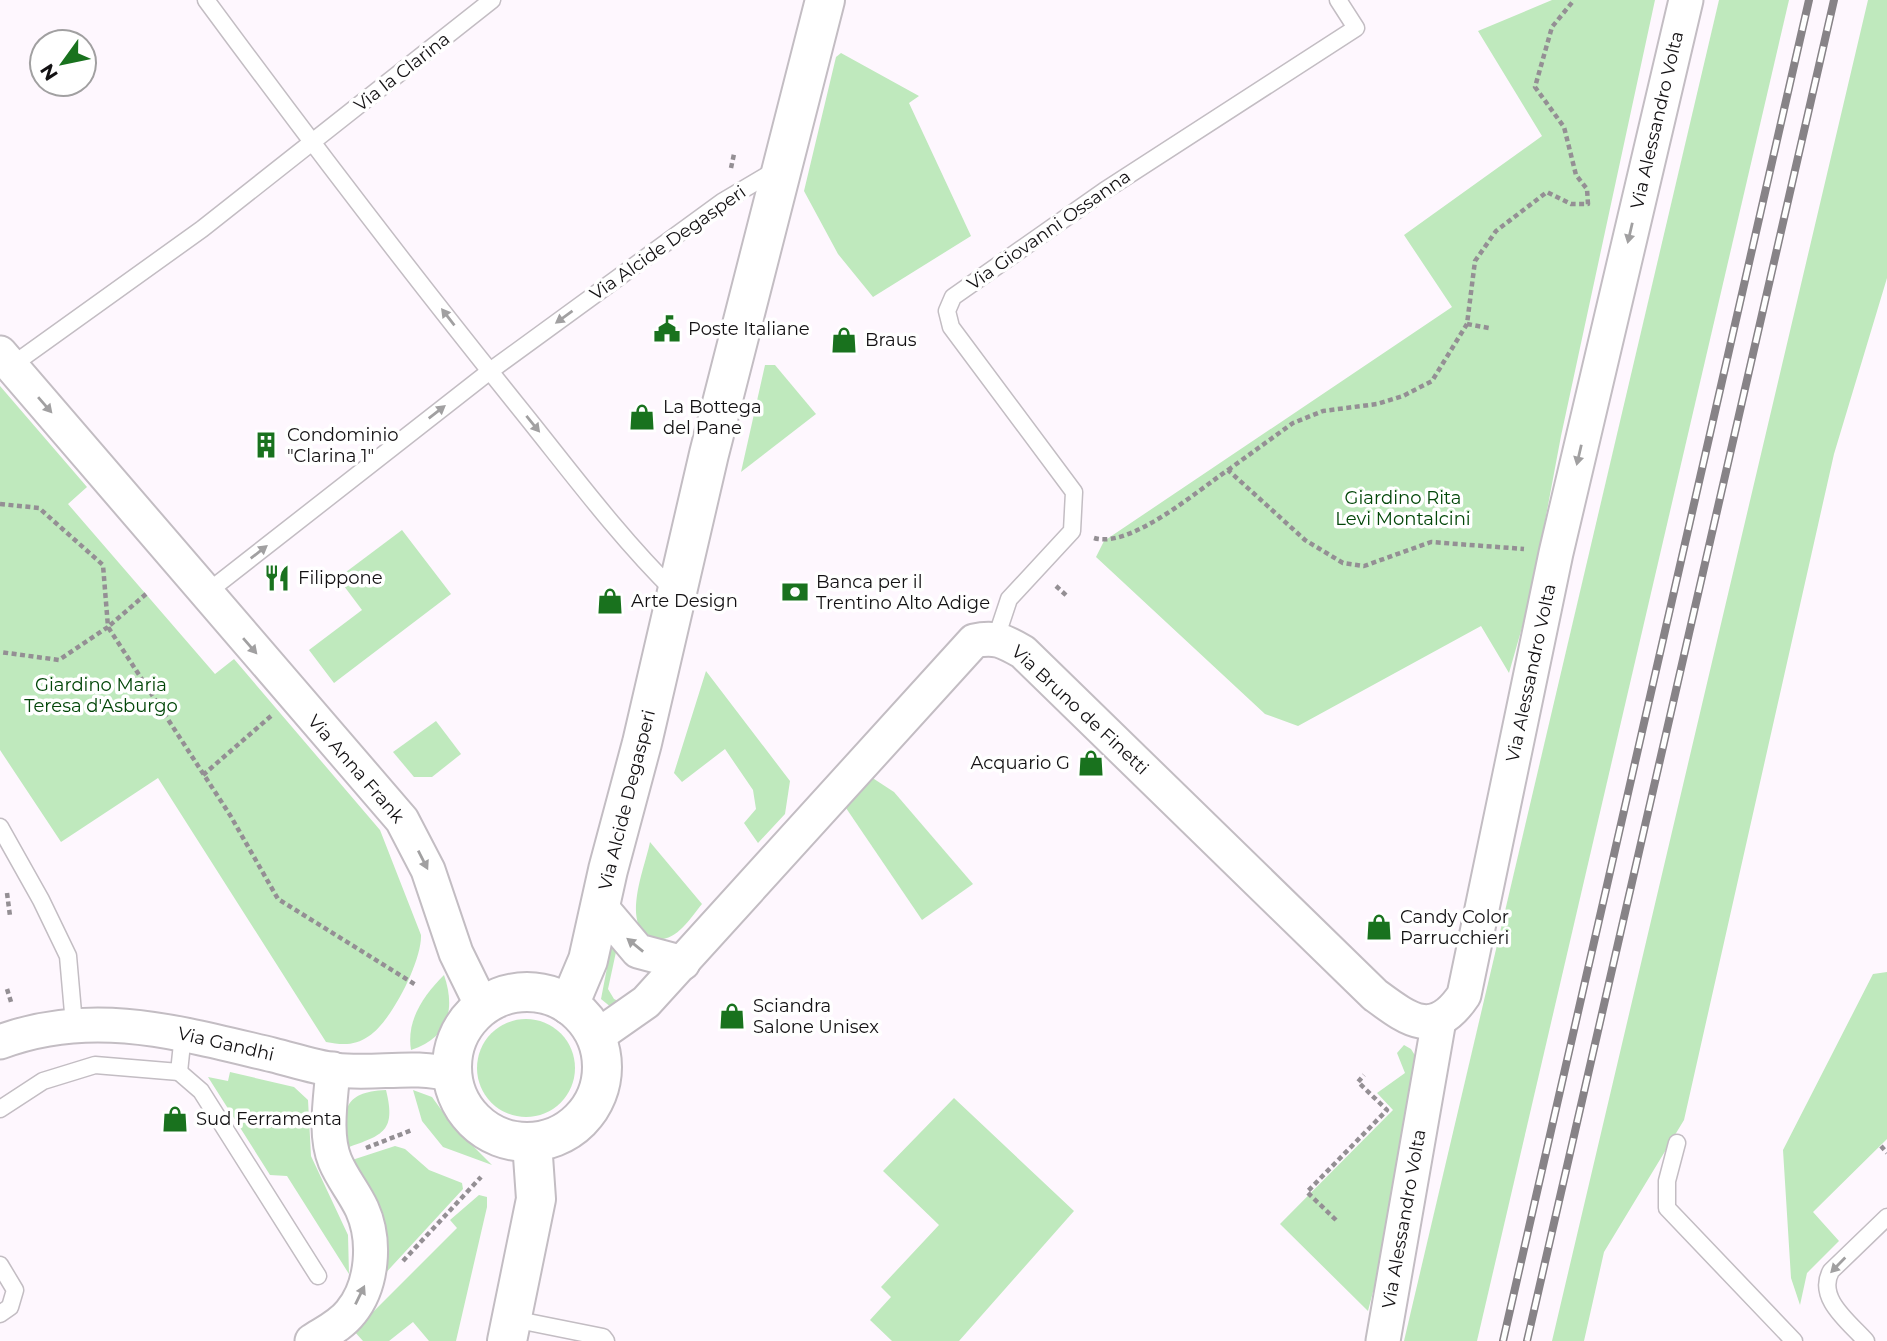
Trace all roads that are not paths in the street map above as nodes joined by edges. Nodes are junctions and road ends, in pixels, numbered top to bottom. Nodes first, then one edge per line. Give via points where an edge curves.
1 (206, 0) edge
2 (492, 0) edge
3 (825, 0) edge
4 (1338, 0) edge
5 (1686, 0) edge
6 (312, 143) junction
7 (780, 167) junction
8 (202, 229) joint
9 (5, 359) edge
10 (490, 371) junction
11 (205, 594) junction
12 (676, 594) junction
13 (996, 638) junction
14 (0, 827) edge
15 (600, 906) junction
16 (683, 963) junction
17 (569, 1005) junction
18 (482, 1006) junction
19 (1439, 1020) junction
20 (74, 1024) junction
21 (183, 1034) junction
22 (596, 1037) junction
23 (0, 1042) edge
24 (333, 1069) junction
25 (179, 1072) junction
26 (452, 1075) junction
27 (0, 1109) edge
28 (532, 1142) junction
29 (1677, 1143) dead end
30 (1887, 1217) edge
31 (0, 1265) edge
32 (318, 1276) dead end
33 (0, 1314) edge
34 (510, 1330) edge
35 (312, 1341) edge
36 (606, 1341) edge
37 (1383, 1341) edge
38 (1794, 1341) edge
39 (1866, 1341) edge

1 - 6 lane
2 - 6 lane, Via la Clarina
3 - 7 street, Via Alcide Degasperi
4 - 13 lane, Via Giovanni Ossanna via 1356,28 1104,191 953,297 947,311 951,327 1074,492 1072,531 1009,599
5 -> 19 street, Via Alessandro Volta via 1556,552 1464,995 1453,1012
6 - 8 lane, Via la Clarina
10 -> 6 lane
7 -> 10 lane, Via Alcide Degasperi via 722,202
7 - 12 street, Via Alcide Degasperi
8 - 9 lane, Via Anna Frank
9 -> 11 street, Via Anna Frank
11 -> 10 lane, Via Alcide Degasperi
10 -> 12 lane via 643,561
11 -> 18 street, Via Anna Frank via 402,820 429,870 456,953
12 - 15 street, Via Alcide Degasperi
13 - 16 street, Via Bruno de Finetti via 974,641
13 - 19 street, Via Bruno de Finetti via 1023,652 1374,995 1408,1020
14 - 20 lane via 68,956
16 -> 15 street via 638,951
15 - 17 street, Via Alcide Degasperi via 588,960
16 - 22 street, Via Bruno de Finetti via 646,1002
17 - 18 street via 551,995 531,992 500,996
17 - 22 street
18 - 26 street via 466,1022 456,1042
19 - 37 street, Via Alessandro Volta
20 - 21 street, Via Gandhi
20 - 23 street, Via Gandhi
21 - 24 street, Via Gandhi
21 - 25 lane
22 - 28 street via 602,1072 592,1106 566,1131
24 - 26 street, Via Gandhi via 434,1070
35 -> 24 street via 352,1311 365,1290 369,1268 370,1241 363,1211 334,1160 330,1133
25 - 27 lane via 95,1065 43,1081
25 - 32 lane via 201,1091
26 - 28 street via 457,1096 475,1121 502,1138
28 - 34 street via 536,1199
29 - 38 lane via 1667,1181 1667,1208
30 -> 39 lane via 1826,1279 1829,1298
31 - 33 lane via 15,1290 10,1307
34 - 36 lane via 603,1337

